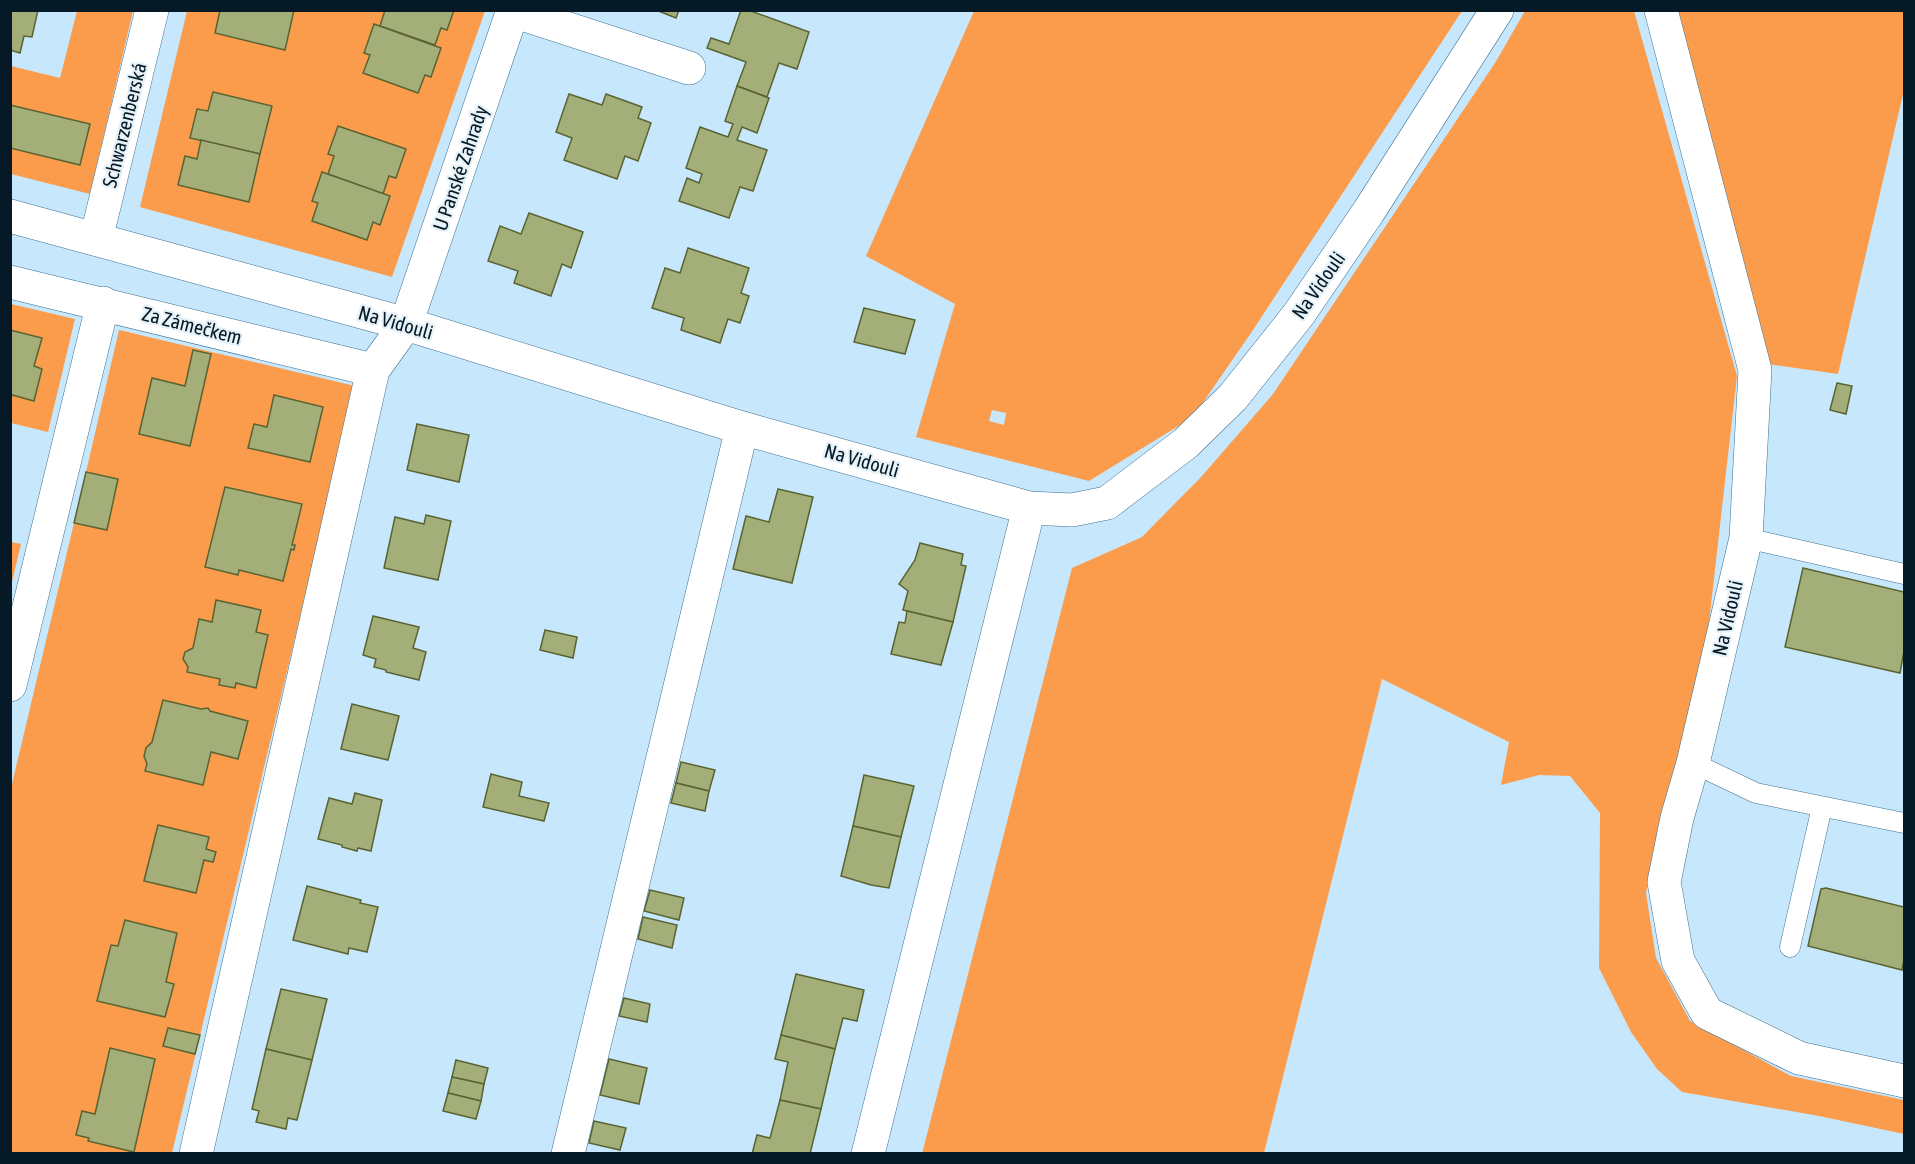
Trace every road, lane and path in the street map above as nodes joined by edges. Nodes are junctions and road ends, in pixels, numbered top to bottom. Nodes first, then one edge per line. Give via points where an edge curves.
1 (152, 10) edge
2 (1497, 10) edge
3 (1661, 10) edge
4 (513, 11) edge
5 (689, 68) dead end
6 (10, 216) edge
7 (96, 239) junction
8 (10, 282) edge
9 (103, 303) junction
10 (406, 324) junction
11 (373, 370) junction
12 (742, 428) junction
13 (1029, 508) junction
14 (1746, 538) junction
15 (1905, 574) edge
16 (10, 685) edge
17 (1693, 763) junction
18 (1822, 807) junction
19 (1905, 823) edge
20 (1790, 946) dead end
21 (1905, 1081) edge
22 (196, 1154) edge
23 (568, 1154) edge
24 (868, 1154) edge

1 - 7 street, Schwarzenberská
2 - 13 street, Na Vidouli via 1344,249 1233,397 1186,443 1107,503 1072,510
3 - 14 street, Na Vidouli via 1755,370
4 - 5 street, U Panské Zahrady
4 - 10 street, U Panské Zahrady
6 - 7 street, Na Vidouli
7 - 10 street, Na Vidouli
8 - 9 street, Za Zámečkem
9 - 11 street, Za Zámečkem
9 - 16 street
10 - 11 street, U Panské Zahrady
10 - 12 street, Na Vidouli
11 - 22 street
12 - 13 street, Na Vidouli
12 - 23 street
13 - 24 street
14 - 15 lane
14 - 17 street, Na Vidouli
17 - 18 lane via 1756,794
17 - 21 street, Na Vidouli via 1664,882 1678,962 1707,1013 1799,1058
18 - 19 lane
18 - 20 lane

